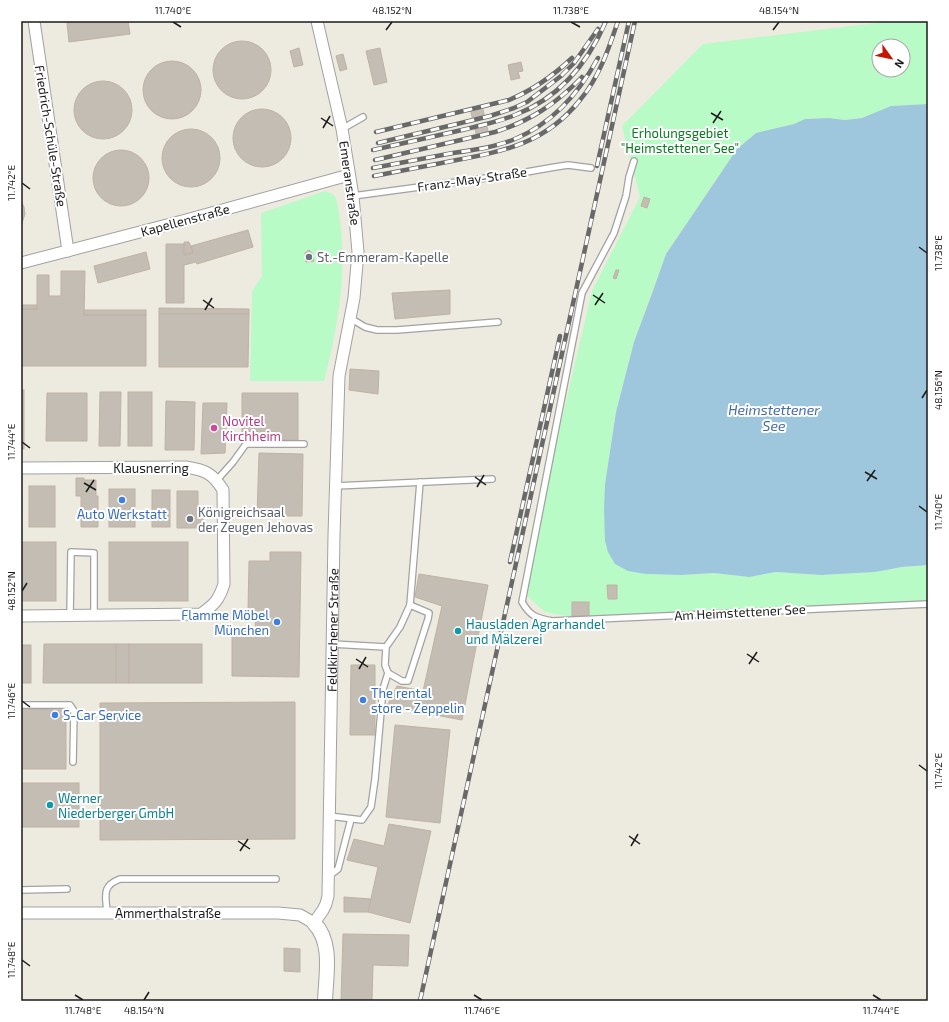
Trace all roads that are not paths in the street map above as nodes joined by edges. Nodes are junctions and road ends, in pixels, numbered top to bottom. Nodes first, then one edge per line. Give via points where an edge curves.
1 (34, 21) edge
2 (317, 21) edge
3 (363, 117) dead end
4 (342, 129) junction
5 (634, 161) dead end
6 (591, 168) dead end
7 (350, 175) junction
8 (353, 196) junction
9 (68, 251) junction
10 (358, 252) joint
11 (21, 263) edge
12 (350, 318) junction
13 (498, 322) dead end
14 (304, 444) dead end
15 (21, 468) edge
16 (492, 479) dead end
17 (217, 480) junction
18 (420, 482) junction
19 (335, 486) junction
20 (928, 604) edge
21 (410, 605) junction
22 (21, 616) edge
23 (70, 616) junction
24 (94, 616) junction
25 (332, 644) junction
26 (386, 647) junction
27 (388, 673) junction
28 (21, 705) edge
29 (73, 762) dead end
30 (329, 816) junction
31 (351, 819) junction
32 (328, 876) junction
33 (276, 879) dead end
34 (67, 889) dead end
35 (21, 890) edge
36 (21, 913) edge
37 (107, 913) junction
38 (314, 922) junction
39 (325, 1001) edge

1 - 9 street, Friedrich-Schüle-Straße
2 - 4 street, Emeranstraße
3 - 4 lane
4 - 7 street, Emeranstraße
5 - 20 lane, Am Heimstettener See via 614,233 582,294 522,602 528,612 538,618 552,621
6 - 8 lane, Franz-May-Straße via 555,167
7 - 8 street, Emeranstraße
7 - 9 street, Kapellenstraße
8 - 10 street, Emeranstraße
9 - 11 street, Kapellenstraße
10 - 12 street, Feldkirchener Straße
12 - 13 lane via 365,327 377,330
12 - 19 street, Feldkirchener Straße via 338,376
14 - 17 lane via 246,444
15 - 17 street, Klausnerring via 186,467 200,469
16 - 18 lane
17 - 24 street via 223,490 224,584 221,595 214,605 200,614
18 - 19 lane
18 - 21 lane
19 - 25 street, Feldkirchener Straße
21 - 26 lane via 400,627
21 - 27 lane via 429,613 413,667 408,681 402,681
22 - 23 street
23 - 24 street
23 - 24 lane via 71,552 94,553
25 - 26 lane
25 - 30 street, Feldkirchener Straße
26 - 27 lane via 385,665
27 - 31 lane via 383,690 371,807 362,820
28 - 29 lane via 72,707
30 - 31 lane
30 - 32 street, Feldkirchener Straße
31 - 32 lane via 338,869
32 - 38 street, Feldkirchener Straße via 326,904
33 - 37 lane via 120,879 106,889
34 - 35 lane
36 - 37 street, Ammerthalstraße
37 - 38 street, Ammerthalstraße via 278,913 300,915
38 - 39 street via 326,943

